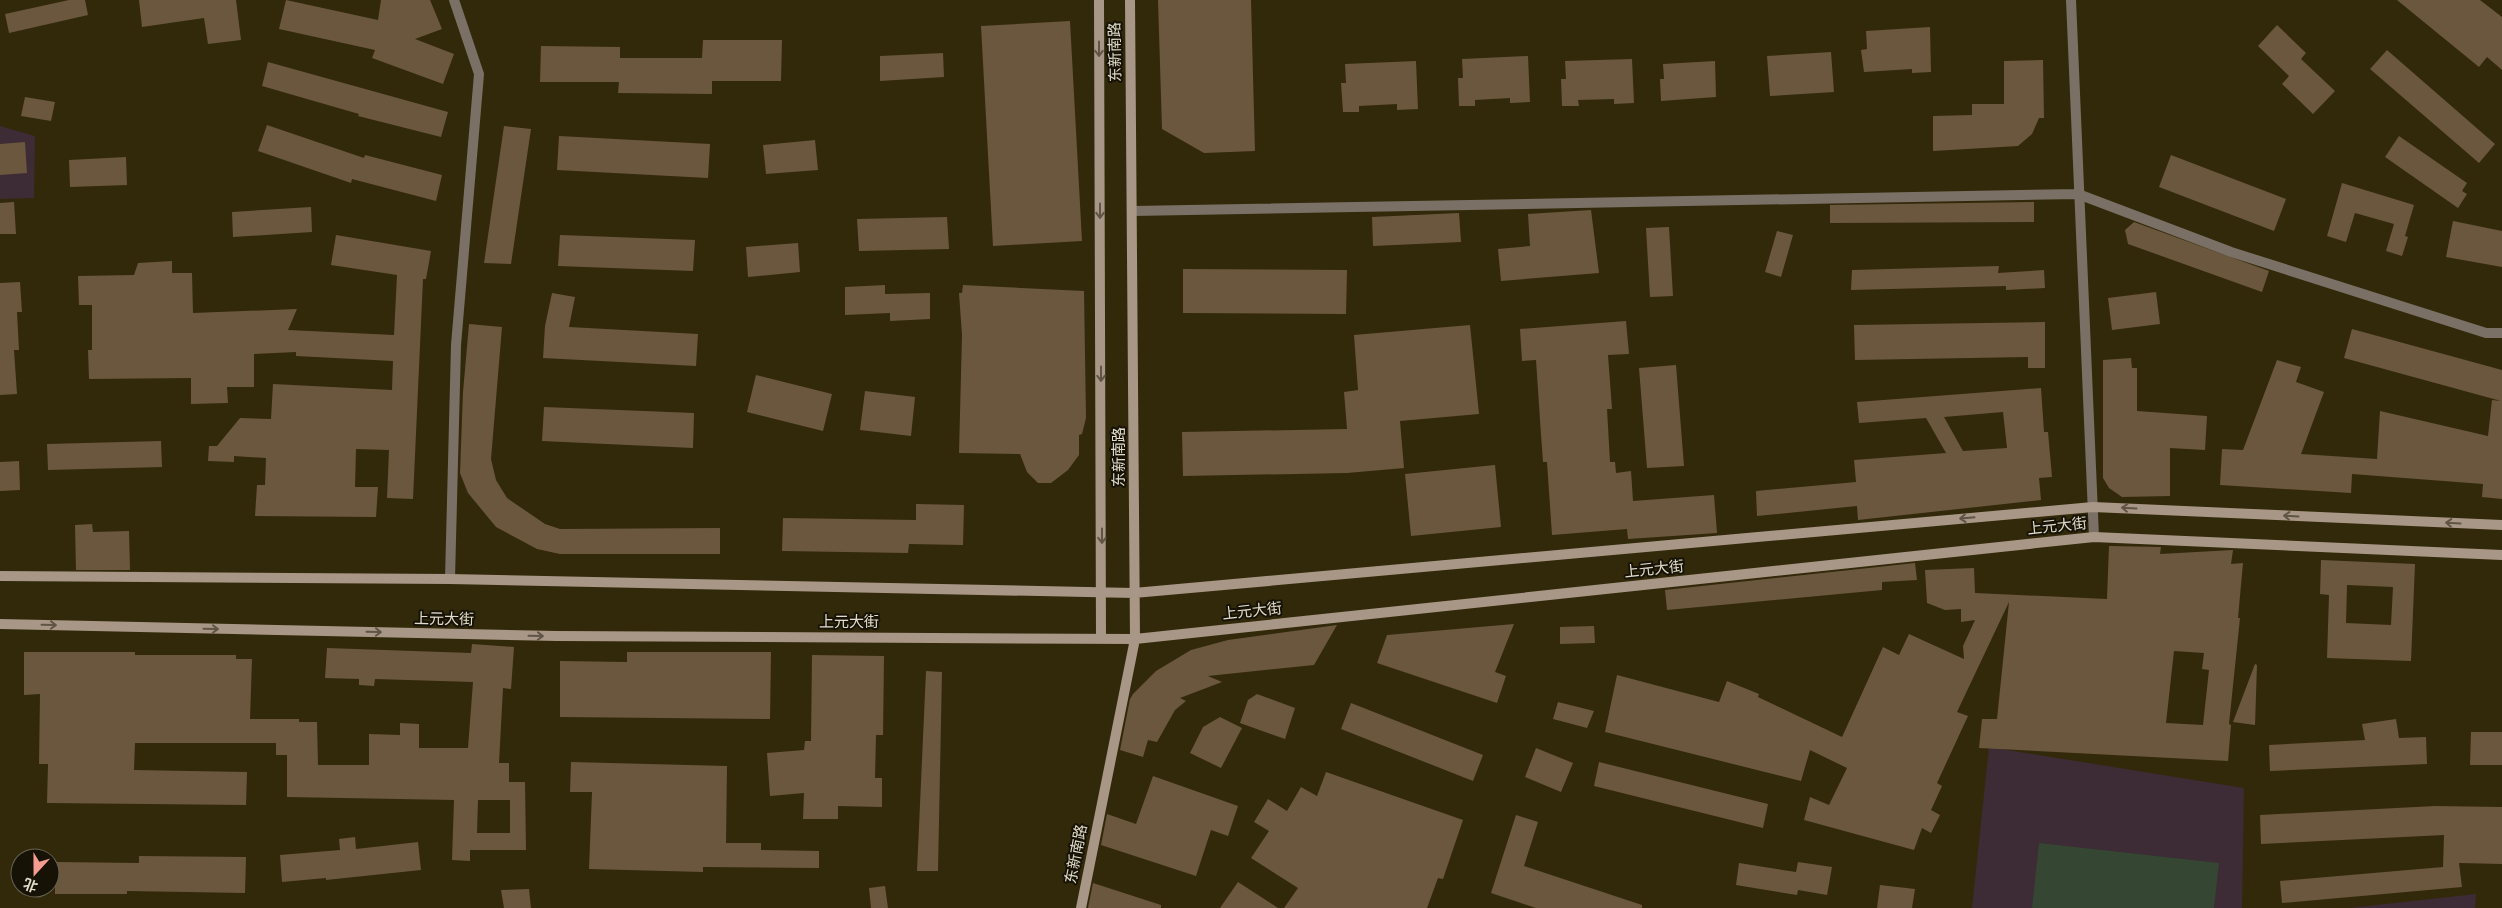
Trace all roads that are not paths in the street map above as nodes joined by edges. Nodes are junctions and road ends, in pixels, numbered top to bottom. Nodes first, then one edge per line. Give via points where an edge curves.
1 (454, 0) edge
2 (1099, 0) edge
3 (1130, 0) edge
4 (2071, 0) edge
5 (2078, 194) junction
6 (1133, 211) junction
7 (2502, 334) edge
8 (2093, 506) junction
9 (2502, 525) edge
10 (2094, 537) junction
11 (2502, 555) edge
12 (0, 576) edge
13 (450, 579) junction
14 (1102, 593) junction
15 (1134, 594) junction
16 (0, 624) edge
17 (1101, 639) junction
18 (1135, 639) junction
19 (1081, 908) edge

1 - 13 street via 479,74 456,345
2 -> 14 main road, 东新南路
3 - 6 main road, 东新南路
4 - 5 street
5 - 6 street
5 - 7 street via 2231,252 2486,333
5 - 8 street
6 - 15 main road, 东新南路
9 -> 8 main road, 上元大街
8 - 10 street
8 -> 15 main road, 上元大街
10 - 11 main road, 上元大街
10 - 18 main road, 上元大街
12 - 13 main road, 上元大街
13 - 14 main road, 上元大街
14 - 15 main road, 上元大街
14 - 17 main road, 东新南路
15 - 18 main road, 东新南路
16 -> 17 main road, 上元大街 via 557,636
17 - 18 main road, 上元大街
18 - 19 main road, 东新南路

